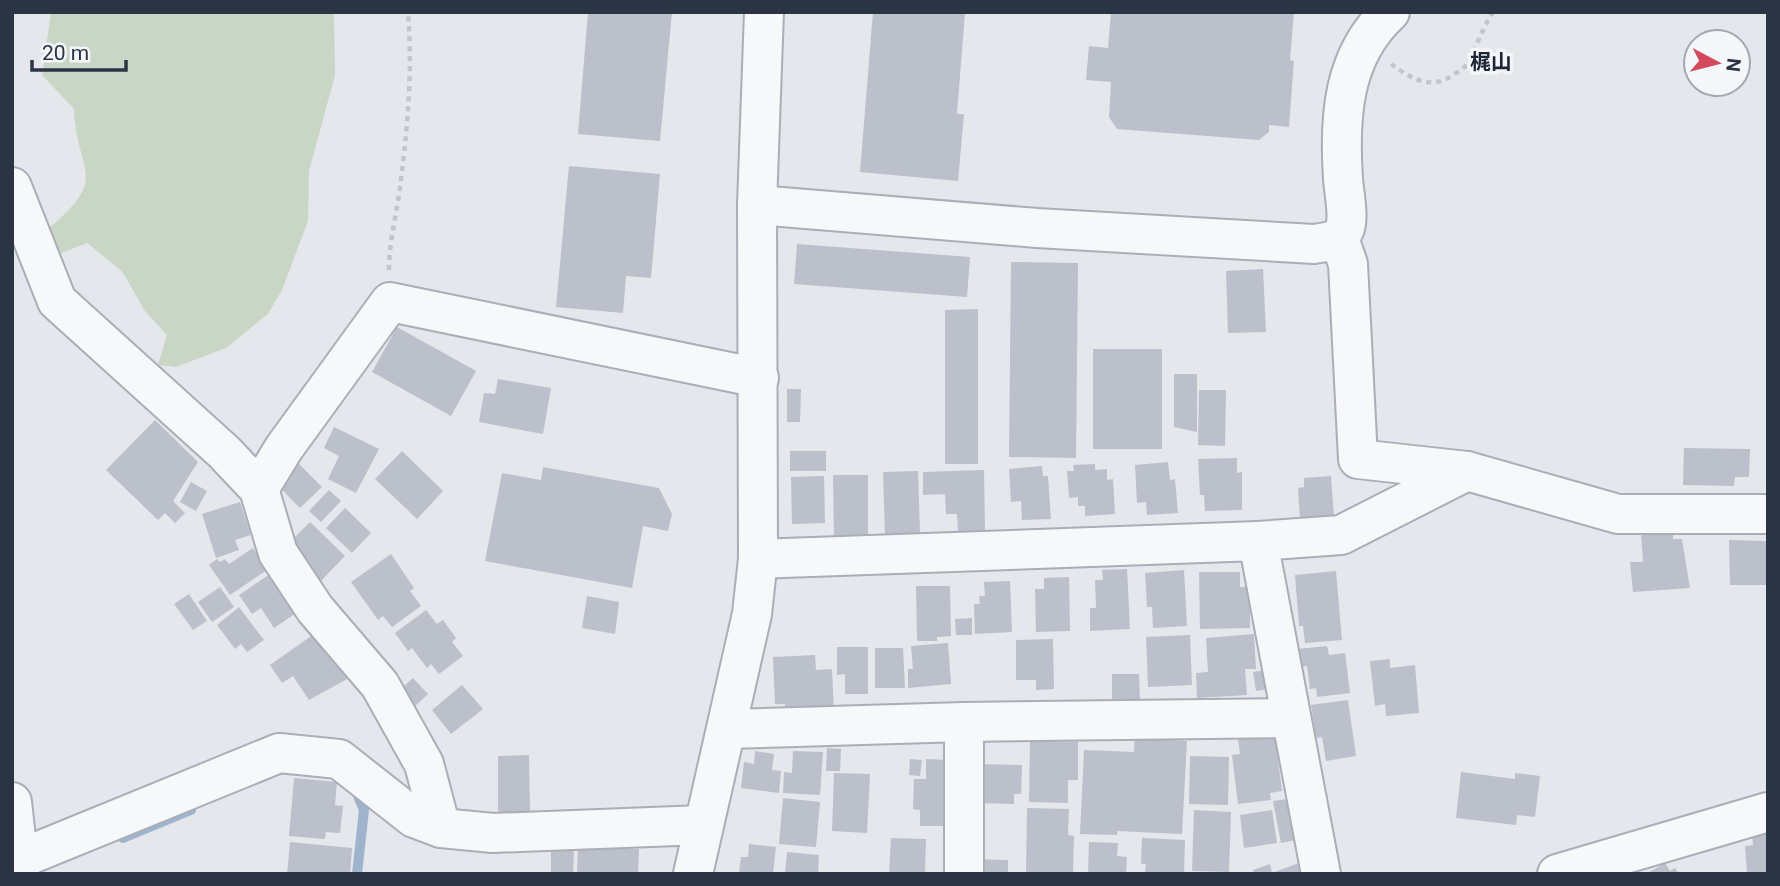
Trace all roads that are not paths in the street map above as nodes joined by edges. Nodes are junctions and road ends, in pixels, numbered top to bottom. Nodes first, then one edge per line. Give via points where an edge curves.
1 (764, 12) edge
2 (1390, 12) edge
3 (12, 187) edge
4 (757, 205) junction
5 (1339, 238) junction
6 (759, 378) junction
7 (1467, 471) junction
8 (259, 489) junction
9 (1768, 514) edge
10 (1258, 541) junction
11 (758, 559) junction
12 (1291, 718) junction
13 (964, 722) junction
14 (727, 729) junction
15 (12, 802) edge
16 (1768, 811) edge
17 (703, 825) junction
18 (441, 828) junction
19 (17, 866) edge
20 (703, 871) edge
21 (964, 874) edge
22 (1321, 874) edge
23 (1557, 874) edge

1 - 4 street
2 - 5 street via 1363,44 1348,79 1342,111 1346,226
3 - 8 street via 57,301
4 - 5 street via 1314,244
4 - 6 street
5 - 7 street via 1348,264 1357,459
6 - 8 street via 390,302
6 - 11 street
7 - 9 street via 1618,514
7 - 10 street via 1341,535
8 - 18 street via 278,553 314,609 380,685 424,764
10 - 11 street
10 - 12 street
11 - 14 street via 752,614
12 - 13 street
12 - 22 street
13 - 14 street
13 - 21 street
14 - 17 street
15 - 19 street
16 - 23 street
17 - 18 street via 493,833
17 - 20 street
18 - 19 street via 414,818 340,759 279,753

